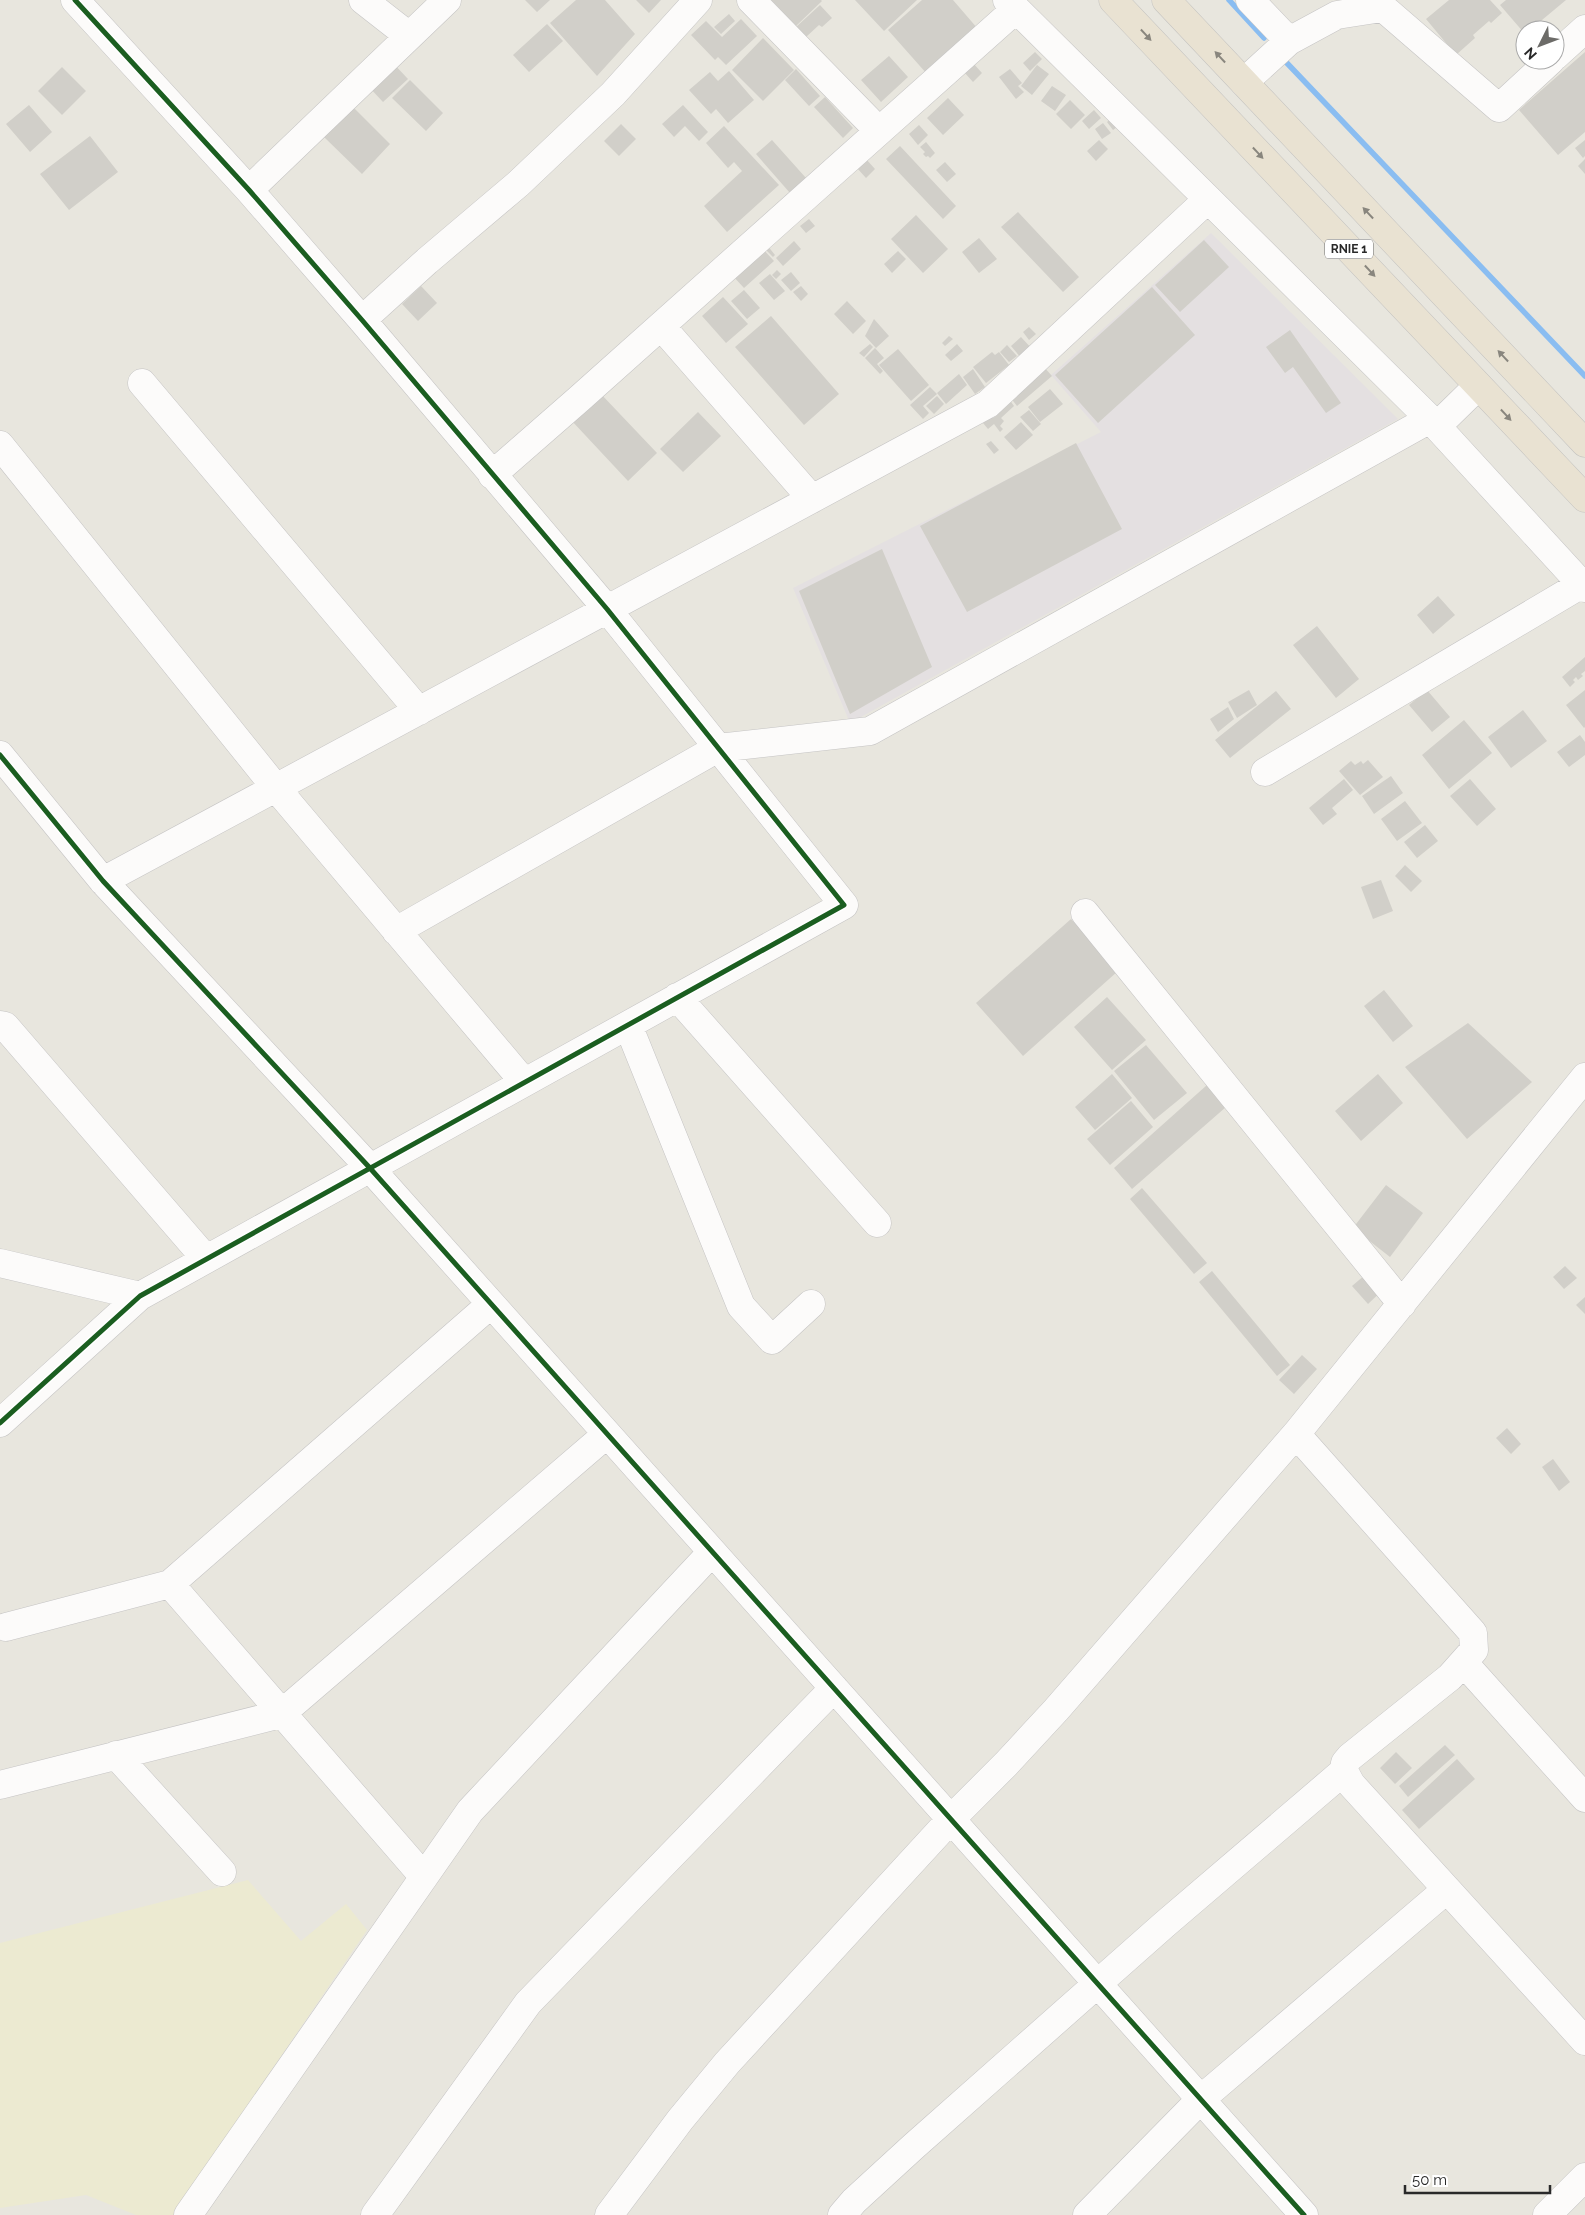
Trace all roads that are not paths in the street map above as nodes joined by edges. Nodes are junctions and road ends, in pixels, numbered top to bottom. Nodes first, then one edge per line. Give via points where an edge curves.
1 (75, 0) edge
2 (363, 0) edge
3 (447, 0) edge
4 (698, 0) edge
5 (751, 0) edge
6 (1113, 0) edge
7 (1166, 0) edge
8 (1250, 0) edge
9 (1378, 4) edge
10 (1012, 5) edge
11 (1585, 29) edge
12 (409, 36) junction
13 (1289, 41) junction
14 (1565, 47) edge
15 (1540, 70) edge
16 (1244, 82) junction
17 (879, 131) junction
18 (249, 190) junction
19 (1208, 199) junction
20 (362, 320) junction
21 (661, 326) junction
22 (142, 383) dead end
23 (1478, 386) junction
24 (1433, 422) junction
25 (1585, 443) edge
26 (0, 445) edge
27 (492, 475) junction
28 (1585, 498) edge
29 (812, 499) junction
30 (1583, 586) edge
31 (607, 609) junction
32 (418, 711) junction
33 (718, 748) junction
34 (0, 755) edge
35 (1265, 772) dead end
36 (276, 788) junction
37 (104, 881) junction
38 (1085, 913) dead end
39 (396, 931) junction
40 (677, 997) junction
41 (0, 1025) edge
42 (628, 1025) junction
43 (1585, 1076) edge
44 (524, 1082) junction
45 (369, 1167) junction
46 (877, 1222) dead end
47 (206, 1259) junction
48 (0, 1263) edge
49 (140, 1296) junction
50 (491, 1304) junction
51 (811, 1304) dead end
52 (1402, 1304) junction
53 (0, 1423) edge
54 (607, 1434) junction
55 (1296, 1434) junction
56 (712, 1552) junction
57 (170, 1584) junction
58 (6, 1627) dead end
59 (1464, 1663) junction
60 (834, 1688) junction
61 (281, 1714) junction
62 (116, 1756) junction
63 (1344, 1771) junction
64 (0, 1785) edge
65 (1585, 1798) edge
66 (951, 1819) junction
67 (222, 1872) dead end
68 (424, 1878) junction
69 (1446, 1890) junction
70 (1098, 1984) junction
71 (1585, 2041) edge
72 (1201, 2099) junction
73 (1585, 2177) edge
74 (1299, 2213) edge
75 (188, 2215) edge
76 (375, 2215) edge
77 (609, 2215) edge
78 (842, 2215) edge
79 (1087, 2215) edge
80 (1547, 2215) edge

1 - 18 street
2 - 12 street
3 - 12 street
4 - 20 street via 613,94 518,184
5 - 17 street
6 -> 23 highway, RNIE 1
16 -> 7 highway, RNIE 1
8 - 13 street
9 - 13 street via 1336,15
9 - 15 street via 1499,108
10 - 17 street
10 - 19 street
11 - 14 street
12 - 18 street
13 - 16 street
25 -> 16 highway, RNIE 1
17 - 21 street
18 - 20 street
19 - 24 street
19 - 29 street via 988,404
20 - 27 street
21 - 27 street
21 - 29 street
22 - 32 street
23 - 24 street
23 -> 28 highway, RNIE 1
24 - 30 street
24 - 33 street via 870,731
26 - 36 street
27 - 31 street
29 - 31 street
30 - 35 street
31 - 32 street
31 - 33 street
32 - 36 street
33 - 39 street
33 - 40 street via 844,905
34 - 37 street
36 - 37 street
36 - 39 street
37 - 45 street
38 - 52 street
39 - 44 street
40 - 42 street
40 - 46 street
41 - 47 street via 5,1026
42 - 44 street
42 - 51 street via 741,1306 772,1340
43 - 52 street
44 - 45 street
45 - 47 street
45 - 50 street
47 - 49 street
48 - 49 street
49 - 53 street
50 - 54 street
50 - 57 street
52 - 55 street
54 - 56 street
54 - 61 street
55 - 59 street via 1473,1633 1474,1650
55 - 66 street via 1056,1710
56 - 60 street
56 - 68 street via 470,1812
57 - 58 street
57 - 61 street
59 - 63 street via 1350,1757
59 - 65 street
60 - 66 street
60 - 76 street via 528,2003
61 - 62 street
61 - 68 street
62 - 64 street
62 - 67 street
63 - 69 street via 1351,1784
63 - 70 street
66 - 70 street
66 - 77 street via 727,2063
68 - 75 street
69 - 71 street
69 - 72 street
70 - 72 street
70 - 78 street via 914,2146
72 - 74 street
72 - 79 street
73 - 80 street

